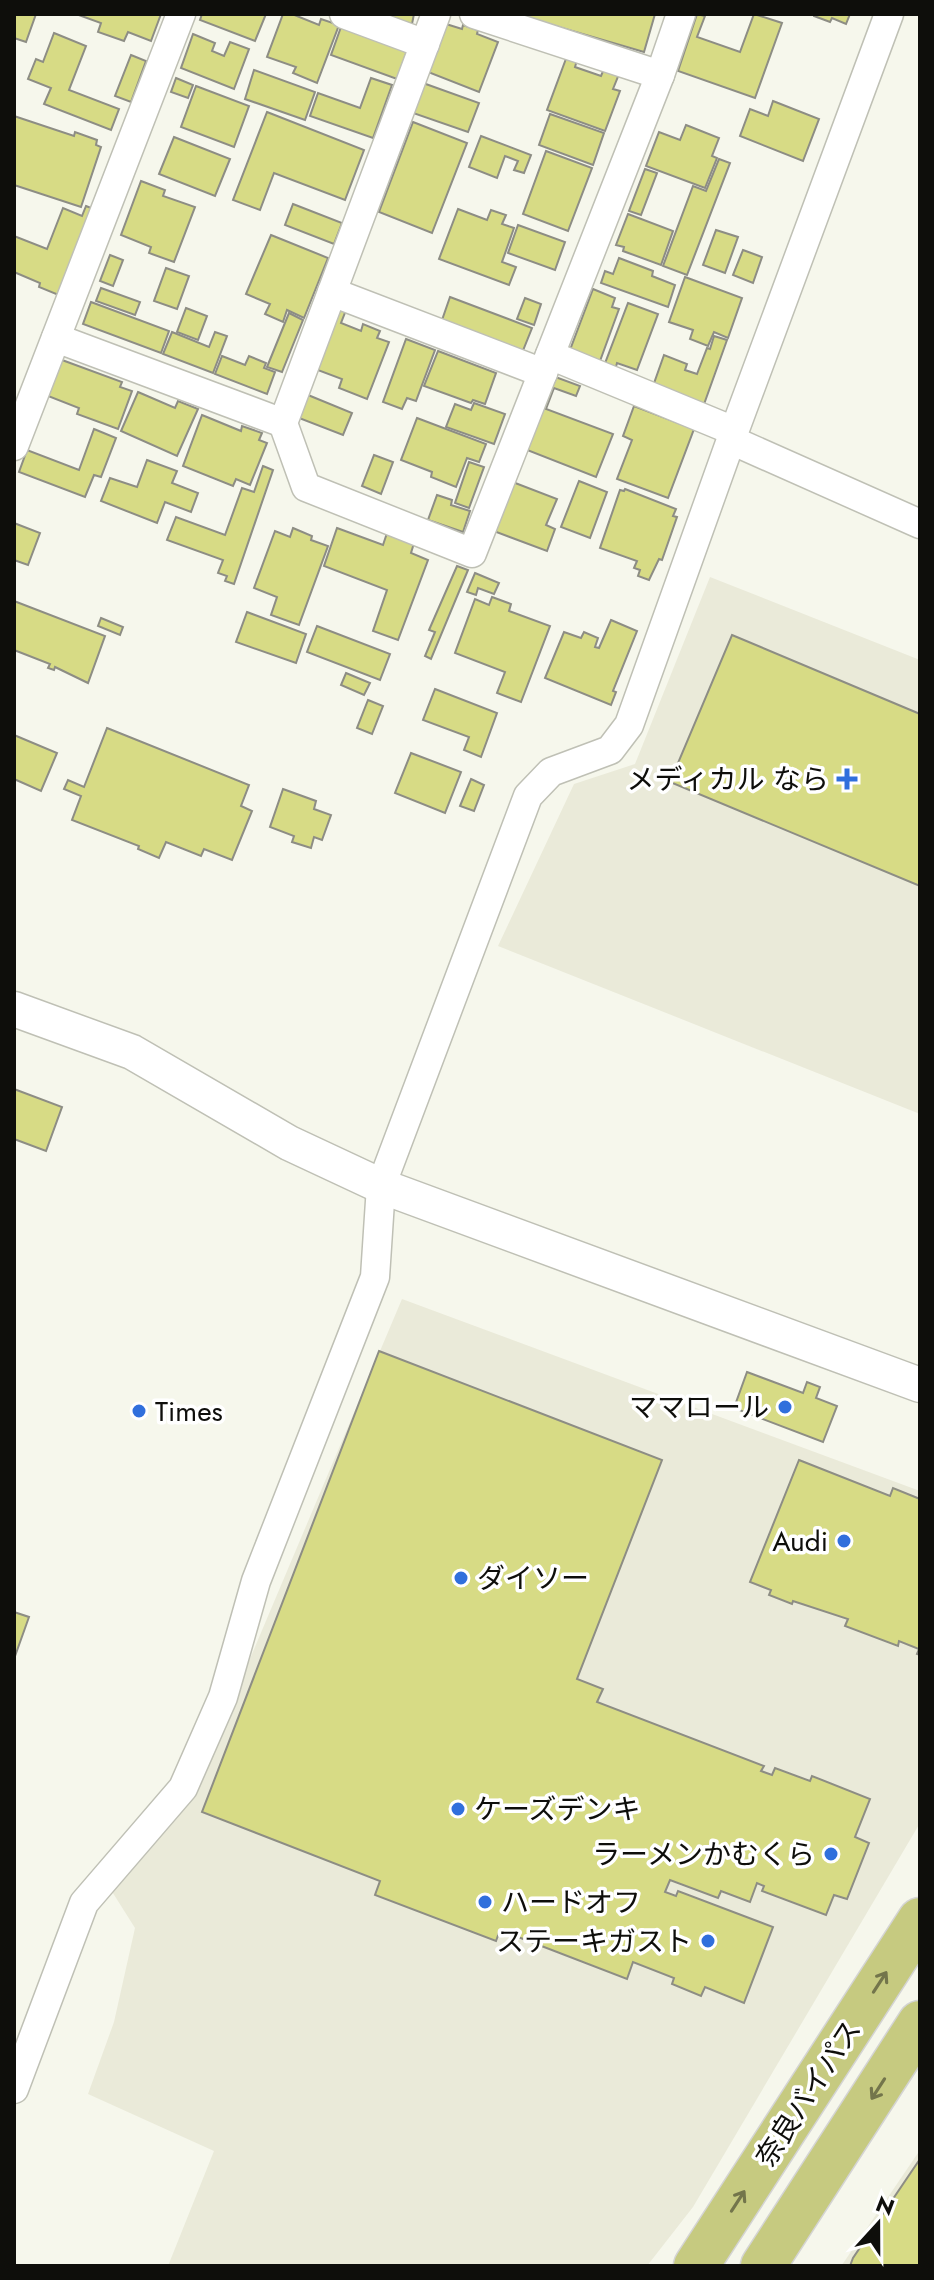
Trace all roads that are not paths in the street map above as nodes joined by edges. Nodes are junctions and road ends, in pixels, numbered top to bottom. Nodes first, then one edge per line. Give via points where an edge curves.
1 (181, 14) edge
2 (344, 14) edge
3 (436, 14) edge
4 (474, 14) edge
5 (681, 14) edge
6 (889, 14) edge
7 (425, 44) junction
8 (660, 75) junction
9 (332, 292) junction
10 (56, 338) junction
11 (546, 364) junction
12 (23, 397) edge
13 (283, 423) junction
14 (732, 436) junction
15 (14, 446) edge
16 (920, 524) edge
17 (14, 1009) edge
18 (381, 1186) junction
19 (920, 1385) edge
20 (920, 1920) edge
21 (920, 2023) edge
22 (14, 2089) edge
23 (696, 2266) edge
24 (763, 2266) edge

1 - 10 street
2 - 7 street
3 - 7 street
4 - 8 street
5 - 8 street
6 - 14 street
7 - 9 street
8 - 11 street
9 - 11 street
9 - 13 street
10 - 12 street
10 - 13 street
11 - 13 street via 472,553 306,487
11 - 14 street
12 - 15 street
14 - 16 street
14 - 18 street via 629,725 610,750 551,772 528,796
17 - 18 street via 132,1052 289,1143
18 - 19 street
18 - 22 street via 375,1277 256,1581 223,1697 183,1788 84,1903
23 -> 20 highway, 奈良バイパス
21 -> 24 highway, 奈良バイパス

